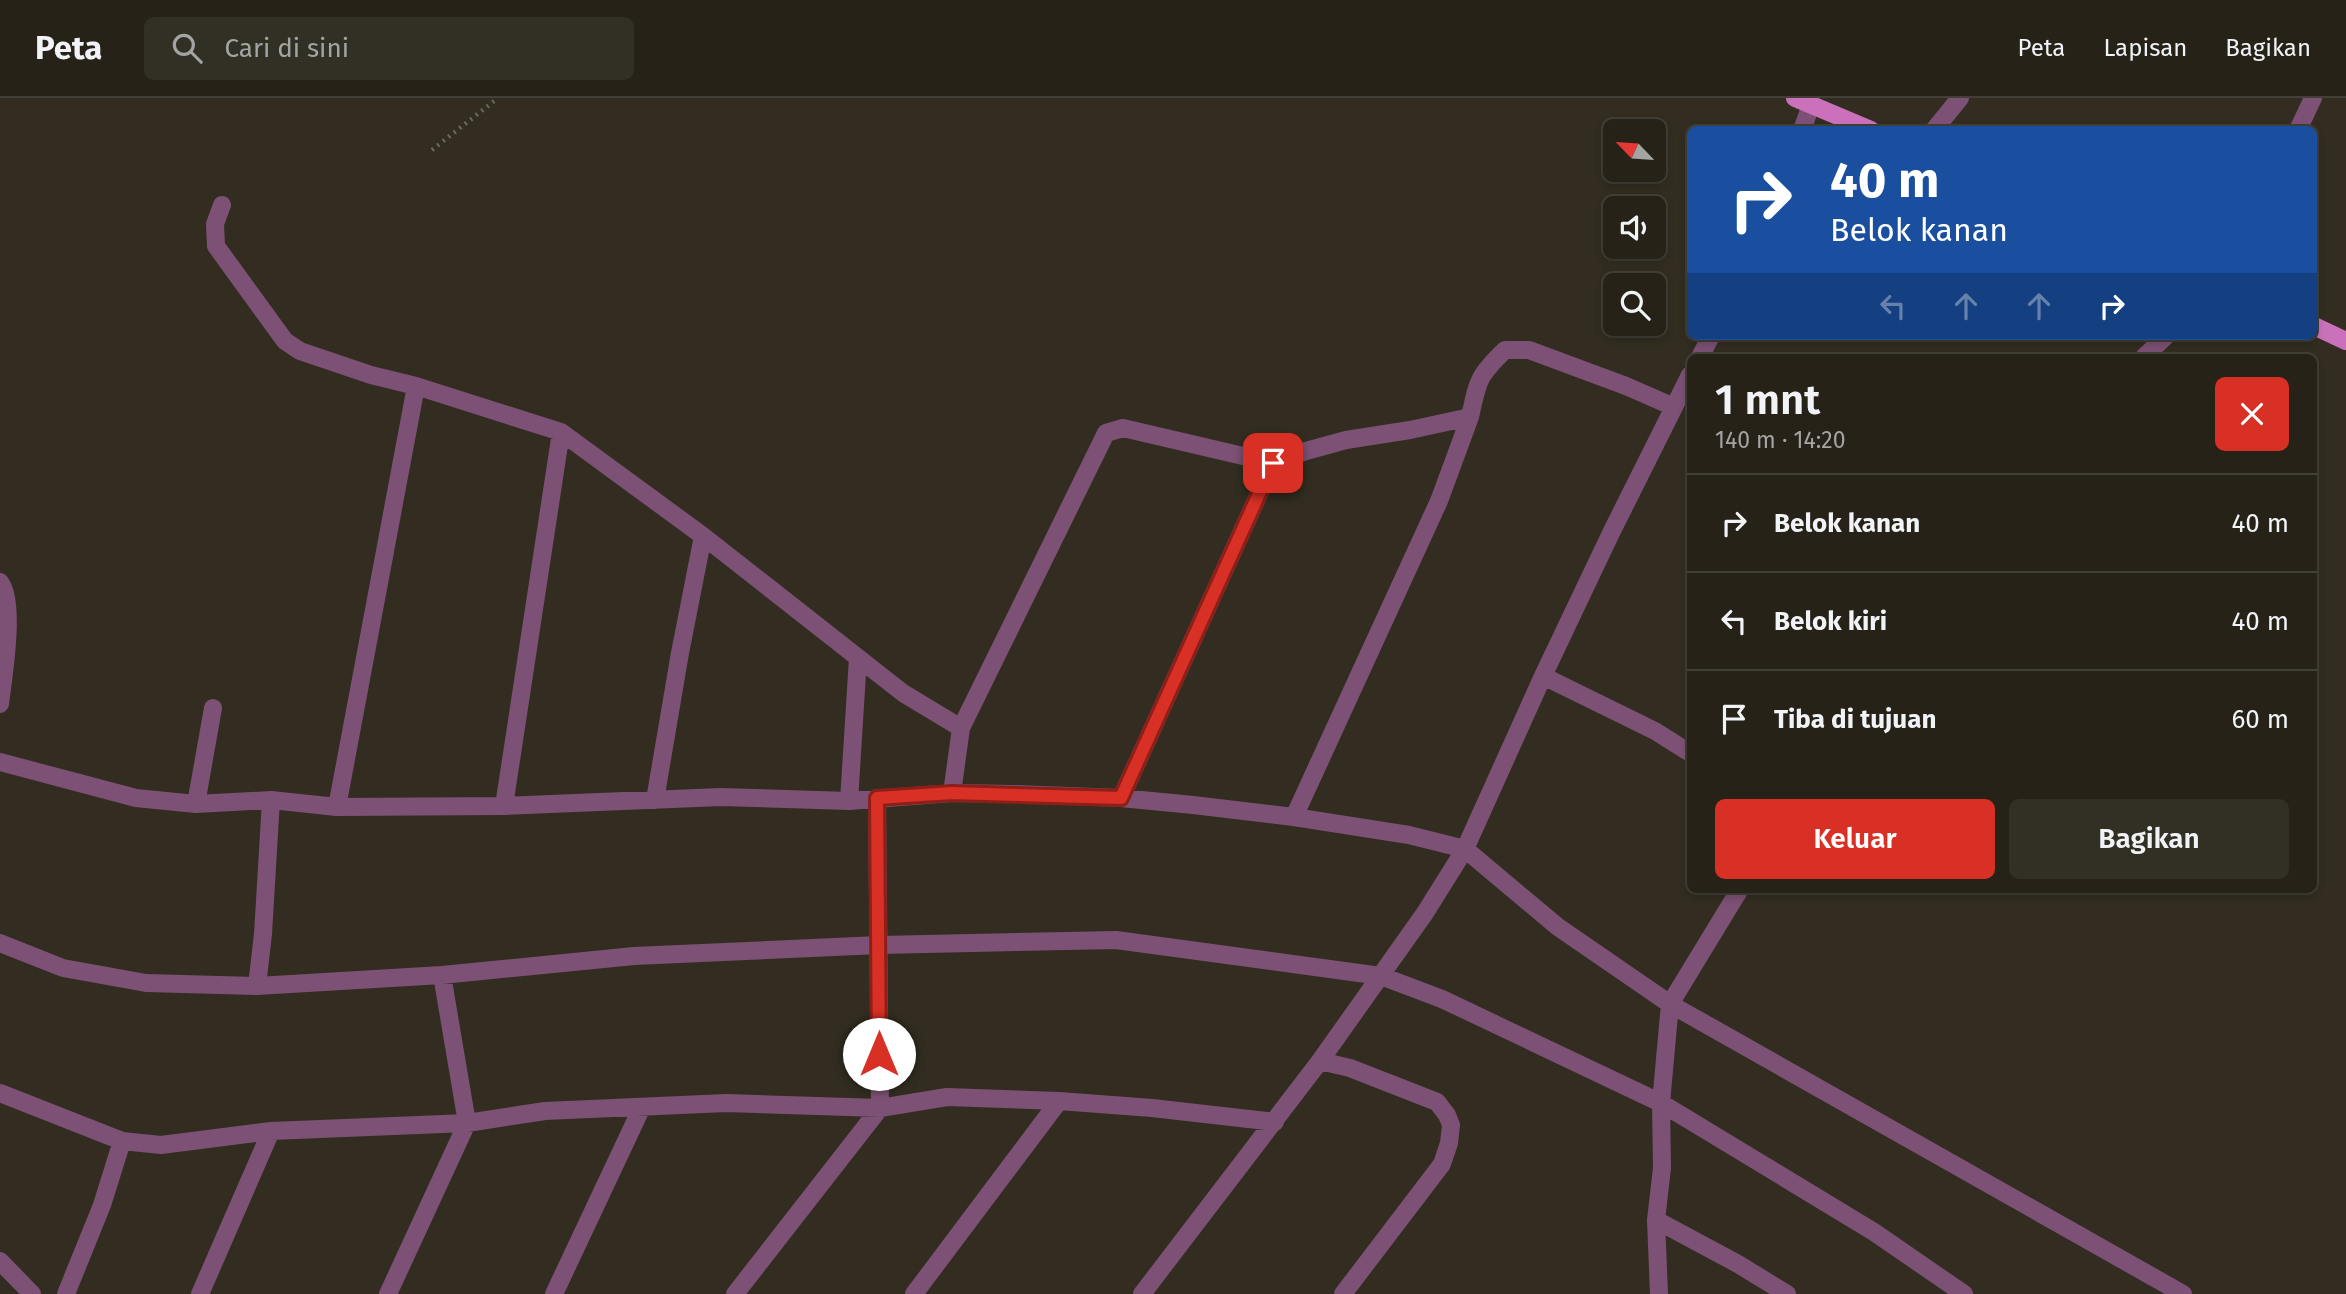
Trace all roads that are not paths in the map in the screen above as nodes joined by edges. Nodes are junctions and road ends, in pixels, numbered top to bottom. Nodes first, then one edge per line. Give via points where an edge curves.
1 (1960, 98) edge
2 (2313, 98) edge
3 (1803, 101) edge
4 (1802, 126) edge
5 (1862, 126) edge
6 (1937, 126) edge
7 (2300, 126) edge
8 (222, 205) dead end
9 (2317, 327) edge
10 (2162, 340) edge
11 (2346, 341) edge
12 (2147, 354) edge
13 (1687, 382) edge
14 (416, 386) junction
15 (1674, 407) junction
16 (1470, 417) junction
17 (561, 432) junction
18 (1273, 463) junction
19 (703, 536) junction
20 (0, 582) edge
21 (859, 658) junction
22 (1543, 676) junction
23 (0, 704) edge
24 (213, 708) dead end
25 (961, 728) junction
26 (1687, 751) edge
27 (0, 762) edge
28 (952, 793) junction
29 (877, 798) junction
30 (1121, 798) junction
31 (271, 800) junction
32 (655, 800) junction
33 (849, 801) junction
34 (196, 804) junction
35 (503, 806) junction
36 (337, 807) junction
37 (1294, 817) junction
38 (1465, 849) junction
39 (1738, 893) edge
40 (0, 943) edge
41 (878, 946) junction
42 (442, 975) junction
43 (1381, 976) junction
44 (257, 986) junction
45 (1670, 1004) junction
46 (1320, 1061) junction
47 (0, 1093) edge
48 (1059, 1101) junction
49 (1661, 1103) junction
50 (642, 1107) junction
51 (880, 1108) junction
52 (1275, 1122) junction
53 (467, 1123) junction
54 (271, 1131) junction
55 (122, 1141) junction
56 (1656, 1220) junction
57 (0, 1261) edge
58 (32, 1294) edge
59 (66, 1294) edge
60 (200, 1294) edge
61 (388, 1294) edge
62 (554, 1294) edge
63 (735, 1294) edge
64 (914, 1294) edge
65 (1142, 1294) edge
66 (1343, 1294) edge
67 (1659, 1294) edge
68 (1787, 1294) edge
69 (1964, 1294) edge
70 (2183, 1294) edge

1 - 6 street
2 - 7 street
3 - 4 street
3 - 5 main road
8 - 14 street via 215,224 216,246 285,341 300,351
9 - 11 main road
10 - 12 street
13 - 15 street
14 - 17 street
14 - 36 street
15 - 16 street via 1528,350 1505,350 1478,381
15 - 22 street
16 - 18 street via 1346,440
16 - 37 street via 1439,501
17 - 19 street
17 - 35 street
18 - 25 street via 1123,428 1106,433
18 - 30 street
19 - 21 street
19 - 32 street
20 - 23 street via 6,590 8,631
21 - 25 street via 903,693
21 - 33 street
22 - 26 street
22 - 38 street
24 - 34 street
25 - 28 street
27 - 34 street via 136,798
28 - 29 street
28 - 30 street
29 - 33 street
29 - 41 street
30 - 37 street
31 - 34 street
31 - 36 street
31 - 44 street
32 - 33 street
32 - 35 street
35 - 36 street
37 - 38 street
38 - 43 street
38 - 45 street via 1558,927
39 - 45 street
40 - 44 street via 63,968 146,983
41 - 42 street via 634,956
41 - 43 street via 1116,940
41 - 51 street
42 - 44 street
42 - 53 street
43 - 46 street
43 - 49 street via 1442,999
45 - 49 street
45 - 70 street
46 - 52 street
46 - 66 street via 1437,1102 1451,1125 1442,1164
47 - 55 street
48 - 51 street via 947,1097
48 - 52 street
48 - 64 street
49 - 56 street via 1662,1168
49 - 69 street via 1874,1232
50 - 51 street via 726,1103
50 - 53 street via 545,1111
50 - 62 street
51 - 63 street
52 - 65 street
53 - 54 street
53 - 61 street
54 - 55 street via 161,1145
54 - 60 street
55 - 59 street
56 - 67 street
56 - 68 street
57 - 58 street

